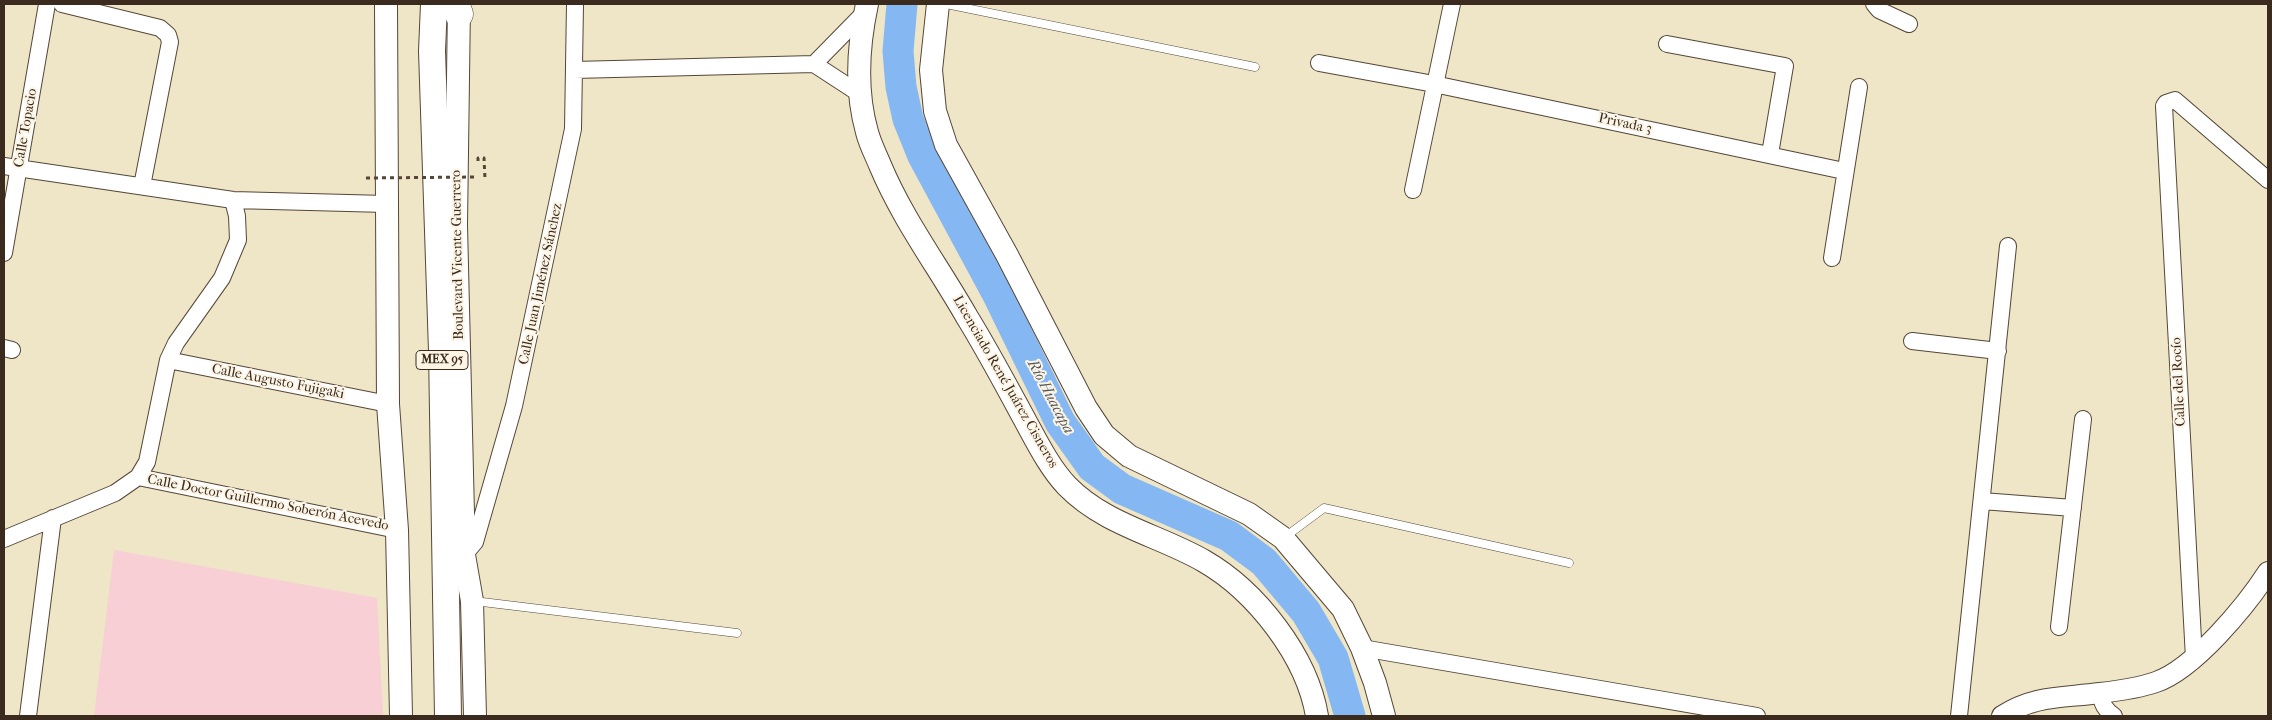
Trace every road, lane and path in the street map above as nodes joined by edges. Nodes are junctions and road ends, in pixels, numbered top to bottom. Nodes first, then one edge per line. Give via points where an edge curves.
1 (47, 4) edge
2 (62, 4) edge
3 (386, 4) edge
4 (416, 4) edge
5 (434, 4) edge
6 (574, 4) edge
7 (938, 4) edge
8 (946, 4) edge
9 (1452, 4) edge
10 (1874, 4) edge
11 (458, 7) edge
12 (866, 8) edge
13 (1910, 24) dead end
14 (1667, 44) dead end
15 (1319, 63) dead end
16 (814, 64) junction
17 (1255, 66) dead end
18 (574, 70) junction
19 (1434, 84) junction
20 (1859, 87) dead end
21 (860, 94) junction
22 (1770, 154) junction
23 (11, 167) edge
24 (1844, 171) junction
25 (366, 178) dead end
26 (486, 179) dead end
27 (2268, 180) edge
28 (142, 186) junction
29 (1413, 190) dead end
30 (232, 200) junction
31 (386, 204) junction
32 (2008, 246) dead end
33 (4, 253) edge
34 (1832, 258) dead end
35 (1912, 341) dead end
36 (1998, 351) junction
37 (168, 360) junction
38 (388, 404) junction
39 (2083, 418) dead end
40 (138, 477) junction
41 (1982, 501) junction
42 (2073, 508) junction
43 (53, 518) junction
44 (397, 530) junction
45 (1283, 538) junction
46 (4, 539) edge
47 (464, 555) junction
48 (1569, 563) dead end
49 (2268, 572) edge
50 (472, 601) junction
51 (2060, 627) dead end
52 (737, 633) dead end
53 (1362, 648) junction
54 (2194, 658) junction
55 (2100, 693) junction
56 (28, 716) edge
57 (401, 716) edge
58 (432, 716) edge
59 (448, 716) edge
60 (475, 716) edge
61 (1317, 716) edge
62 (1384, 716) edge
63 (1757, 716) edge
64 (1959, 716) edge
65 (2002, 716) edge
66 (2114, 716) edge

1 - 23 street, Calle Topacio
2 - 28 street via 160,28 168,34 170,42
3 - 31 main road
4 - 58 highway, MEX 95
5 - 59 highway, Boulevard Vicente Guerrero / MEX 95 via 432,51 442,361
6 - 18 street, Calle Juan Jiménez Sánchez
7 - 45 main road via 931,70 935,111 946,145 1086,408 1104,434 1130,456 1249,514
8 - 17 lane
9 - 19 street
10 - 13 street via 1879,10
11 - 47 main road, Boulevard Vicente Guerrero via 456,225
12 - 16 street
12 - 21 main road, Licenciado René Juárez Cisneros via 859,50
14 - 22 street via 1785,66
15 - 19 street, Privada 3
16 - 18 street
16 - 21 street
18 - 47 street, Calle Juan Jiménez Sánchez via 573,129 514,406 475,542
19 - 22 street, Privada 3
19 - 29 street
20 - 24 street
21 - 61 main road, Licenciado René Juárez Cisneros via 867,134 894,197 1067,486 1094,509 1204,561 1241,587 1266,614 1293,653 1314,701
22 - 24 street, Privada 3
23 - 28 street
23 - 33 street, Calle Topacio
24 - 34 street
25 - 26 path, bridge via 478,177 478,158 484,158
27 - 54 street, Calle del Rocío via 2175,100 2164,106
28 - 30 street
30 - 31 street
30 - 37 street via 237,216 238,240 222,278 176,343
31 - 38 main road
32 - 36 street
35 - 36 street
36 - 41 street
37 - 38 street, Calle Augusto Fujigaki
37 - 40 street via 147,462
38 - 44 main road
39 - 42 street
40 - 43 street via 114,493
40 - 44 street, Calle Doctor Guillermo Soberón Acevedo
41 - 42 street
41 - 64 street
42 - 51 street
43 - 46 street
43 - 56 street
44 - 57 main road
45 - 48 lane via 1324,508
45 - 53 main road via 1343,610
47 - 50 main road, Boulevard Vicente Guerrero
49 - 54 street via 2225,626
50 - 52 lane
50 - 60 main road, Boulevard Vicente Guerrero
53 - 62 main road
53 - 63 street
54 - 55 street via 2155,683
55 - 65 street via 2048,696 2016,707
55 - 66 street via 2107,712

